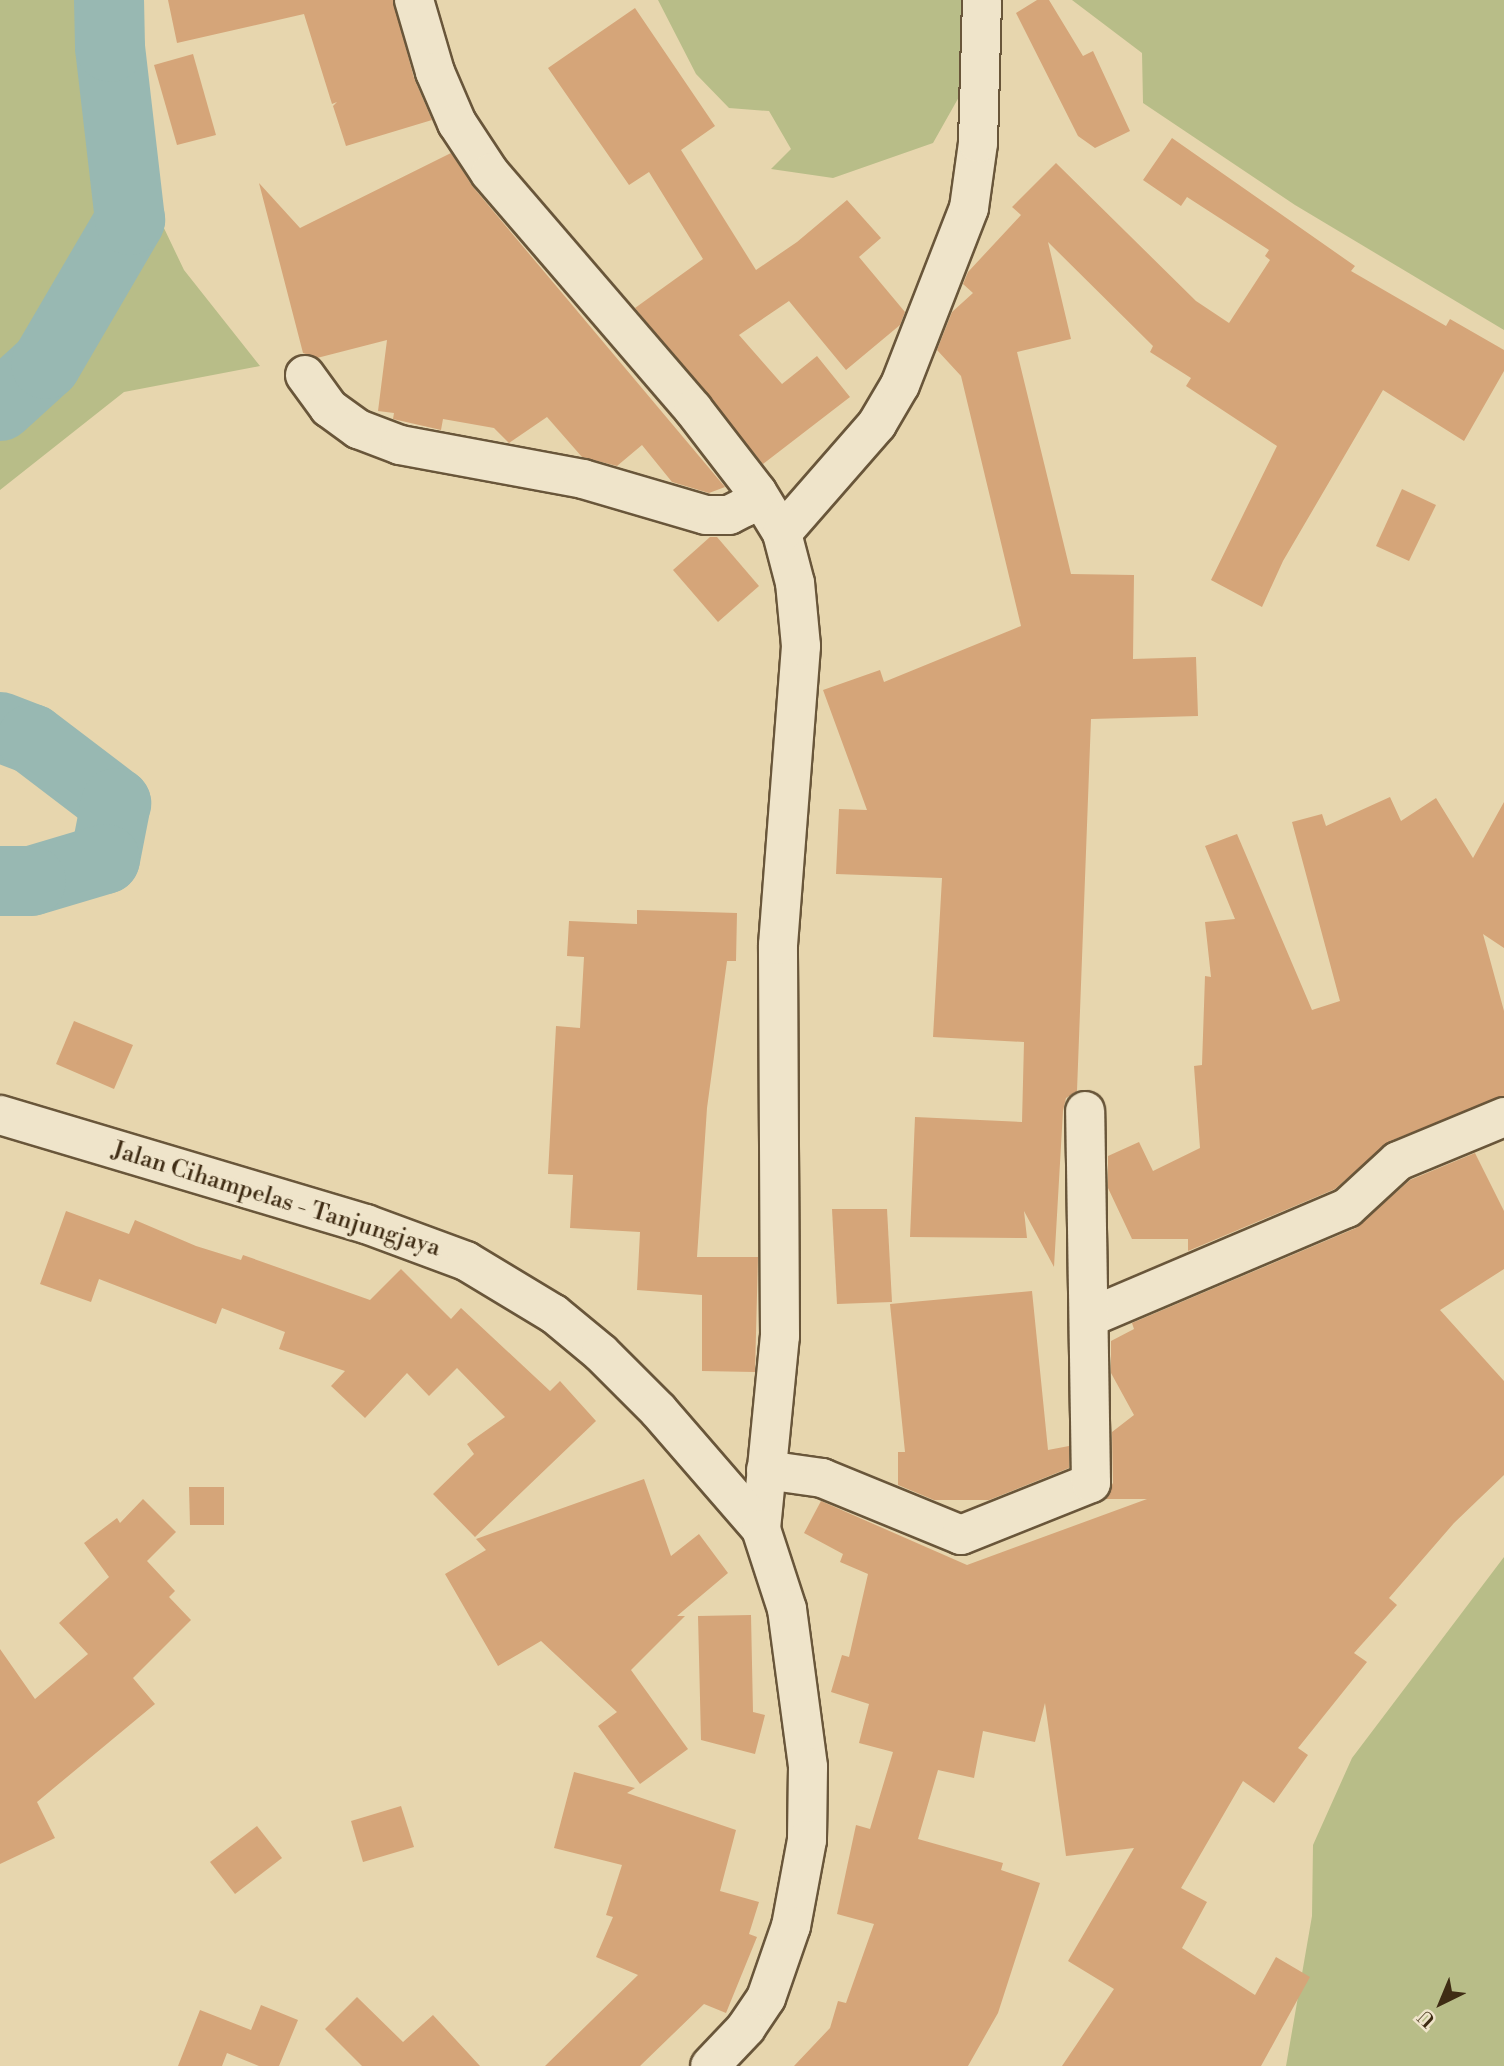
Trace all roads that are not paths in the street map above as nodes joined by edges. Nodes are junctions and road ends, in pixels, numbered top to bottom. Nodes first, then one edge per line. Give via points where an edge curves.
1 (414, 0) edge
2 (982, 0) edge
3 (305, 375) dead end
4 (757, 492) junction
5 (782, 533) junction
6 (1085, 1111) dead end
7 (0, 1115) edge
8 (1504, 1117) edge
9 (1090, 1317) junction
10 (766, 1470) junction
11 (761, 1529) junction
12 (710, 2066) edge

1 - 4 street via 435,72 457,123 490,173 693,409
2 - 5 street via 978,143 969,208 900,384 877,424
3 - 4 street via 329,408 358,429 400,445 583,479 706,515 729,515 745,507
4 - 5 street
5 - 10 street via 795,583 801,646 778,945 780,1336
6 - 9 street
7 - 11 street, Jalan Cihampelas - Tanjungjaya via 366,1224 466,1261 554,1314 601,1353 658,1410
8 - 9 street via 1398,1161 1347,1208
9 - 10 street via 1091,1483 961,1535 821,1478
10 - 11 street
11 - 12 street, Jalan Cihampelas - Tanjungjaya via 787,1609 808,1767 807,1840 791,1926 766,1998 746,2028

